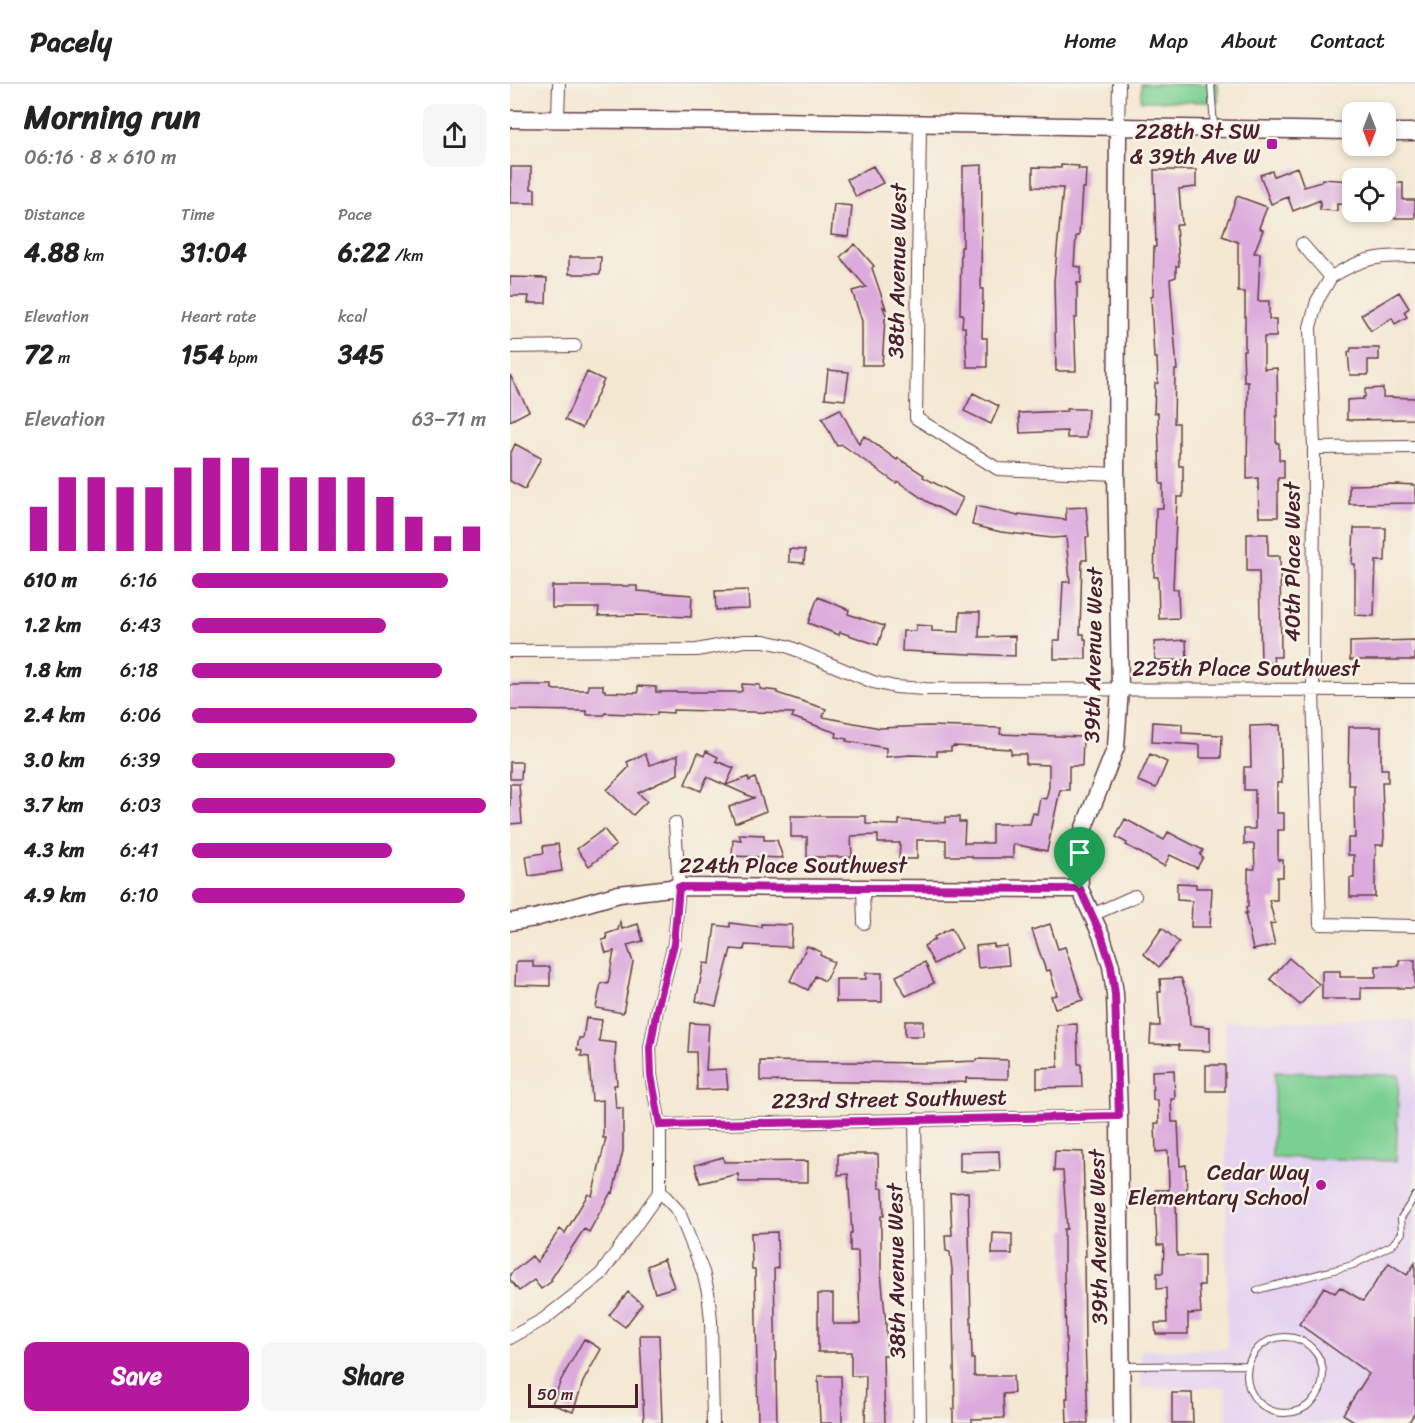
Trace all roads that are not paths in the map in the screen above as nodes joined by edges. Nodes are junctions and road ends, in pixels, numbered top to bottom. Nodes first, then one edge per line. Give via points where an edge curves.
1 (559, 84) edge
2 (1119, 84) edge
3 (1211, 84) edge
4 (510, 119) edge
5 (558, 119) junction
6 (920, 125) junction
7 (1118, 127) junction
8 (1215, 128) junction
9 (1342, 131) edge
10 (1396, 132) edge
11 (1415, 132) edge
12 (1302, 244) dead end
13 (1415, 256) edge
14 (1331, 277) junction
15 (575, 346) dead end
16 (510, 347) edge
17 (1415, 447) edge
18 (1314, 448) junction
19 (1116, 474) junction
20 (510, 651) edge
21 (1120, 688) junction
22 (1415, 690) edge
23 (1313, 691) junction
24 (675, 823) dead end
25 (679, 887) junction
26 (863, 888) junction
27 (1080, 889) junction
28 (1135, 896) dead end
29 (1092, 915) junction
30 (510, 922) edge
31 (864, 923) dead end
32 (1415, 926) edge
33 (1119, 1116) junction
34 (915, 1119) junction
35 (660, 1125) junction
36 (660, 1191) junction
37 (1415, 1196) edge
38 (1257, 1290) dead end
39 (510, 1338) edge
40 (1247, 1365) junction
41 (1122, 1366) junction
42 (713, 1423) edge
43 (920, 1423) edge
44 (1122, 1423) edge

1 - 5 street
2 - 7 street
3 - 8 lane
4 - 5 street
5 - 6 street
6 - 7 street
6 - 19 street, 38th Avenue West via 916,418 998,469
7 - 8 street
7 - 19 street, 39th Avenue West
8 - 9 street
10 - 11 street
12 - 14 street
13 - 14 street via 1378,256 1354,263
14 - 18 street, 40th Place West via 1317,301 1310,327
15 - 16 street
17 - 18 street
18 - 23 street, 40th Place West
19 - 21 street, 39th Avenue West
20 - 21 street, 225th Place Southwest via 697,650 764,641 895,687
21 - 23 street, 225th Place Southwest
21 - 27 street, 39th Avenue West via 1116,747 1083,830
22 - 23 street, 225th Place Southwest
23 - 32 street, 40th Place West via 1320,924
24 - 25 street
25 - 26 street, 224th Place Southwest
25 - 30 street, 224th Place Southwest via 619,894
25 - 35 street via 674,944 650,1048
26 - 27 street, 224th Place Southwest
26 - 31 street
27 - 29 street, 39th Avenue West
28 - 29 street
29 - 33 street, 39th Avenue West via 1105,947 1115,994
33 - 34 street, 223rd Street Southwest
33 - 41 street, 39th Avenue West
34 - 35 street, 223rd Street Southwest
34 - 43 street, 38th Avenue West
35 - 36 street
36 - 39 street via 601,1274 544,1319
36 - 42 street via 680,1212 706,1282 711,1321
37 - 38 lane via 1401,1218 1402,1233 1392,1245 1353,1265
40 - 40 lane via 1250,1393 1259,1405 1272,1412 1287,1414 1301,1410 1321,1390 1321,1361 1313,1348 1301,1340 1287,1336 1272,1338 1256,1348
40 - 41 lane
41 - 44 street, 39th Avenue West

